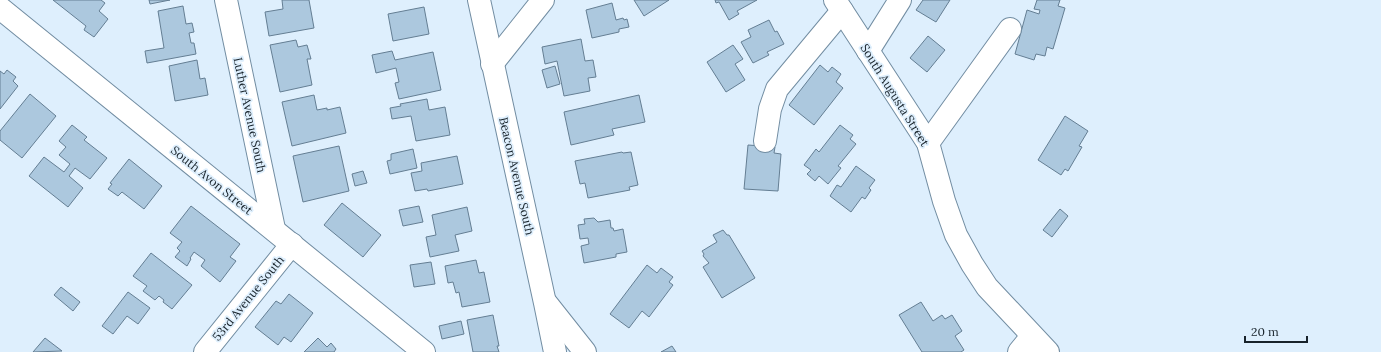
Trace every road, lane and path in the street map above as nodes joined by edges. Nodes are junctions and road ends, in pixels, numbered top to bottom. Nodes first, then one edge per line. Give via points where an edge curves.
1 (226, 0) edge
2 (479, 0) edge
3 (543, 0) edge
4 (900, 0) edge
5 (838, 6) edge
6 (0, 8) edge
7 (1010, 29) dead end
8 (868, 51) junction
9 (492, 64) junction
10 (765, 141) dead end
11 (928, 143) junction
12 (274, 229) junction
13 (292, 244) junction
14 (545, 302) junction
15 (1025, 344) edge
16 (205, 352) edge
17 (424, 352) edge
18 (554, 352) edge
19 (585, 352) edge
20 (1048, 352) edge

1 - 12 street, Luther Avenue South
2 - 9 street, Beacon Avenue South
3 - 9 street
4 - 8 street
5 - 8 street, South Augusta Street
5 - 10 street via 777,89 770,109
6 - 12 street, South Avon Street
7 - 11 street
8 - 11 street, South Augusta Street
9 - 14 street, Beacon Avenue South
11 - 15 street, South Augusta Street via 956,235
12 - 13 street, South Avon Street
13 - 16 street, 53rd Avenue South
13 - 17 street, South Avon Street
14 - 18 street, Beacon Avenue South
14 - 19 street
15 - 20 street, South Augusta Street

